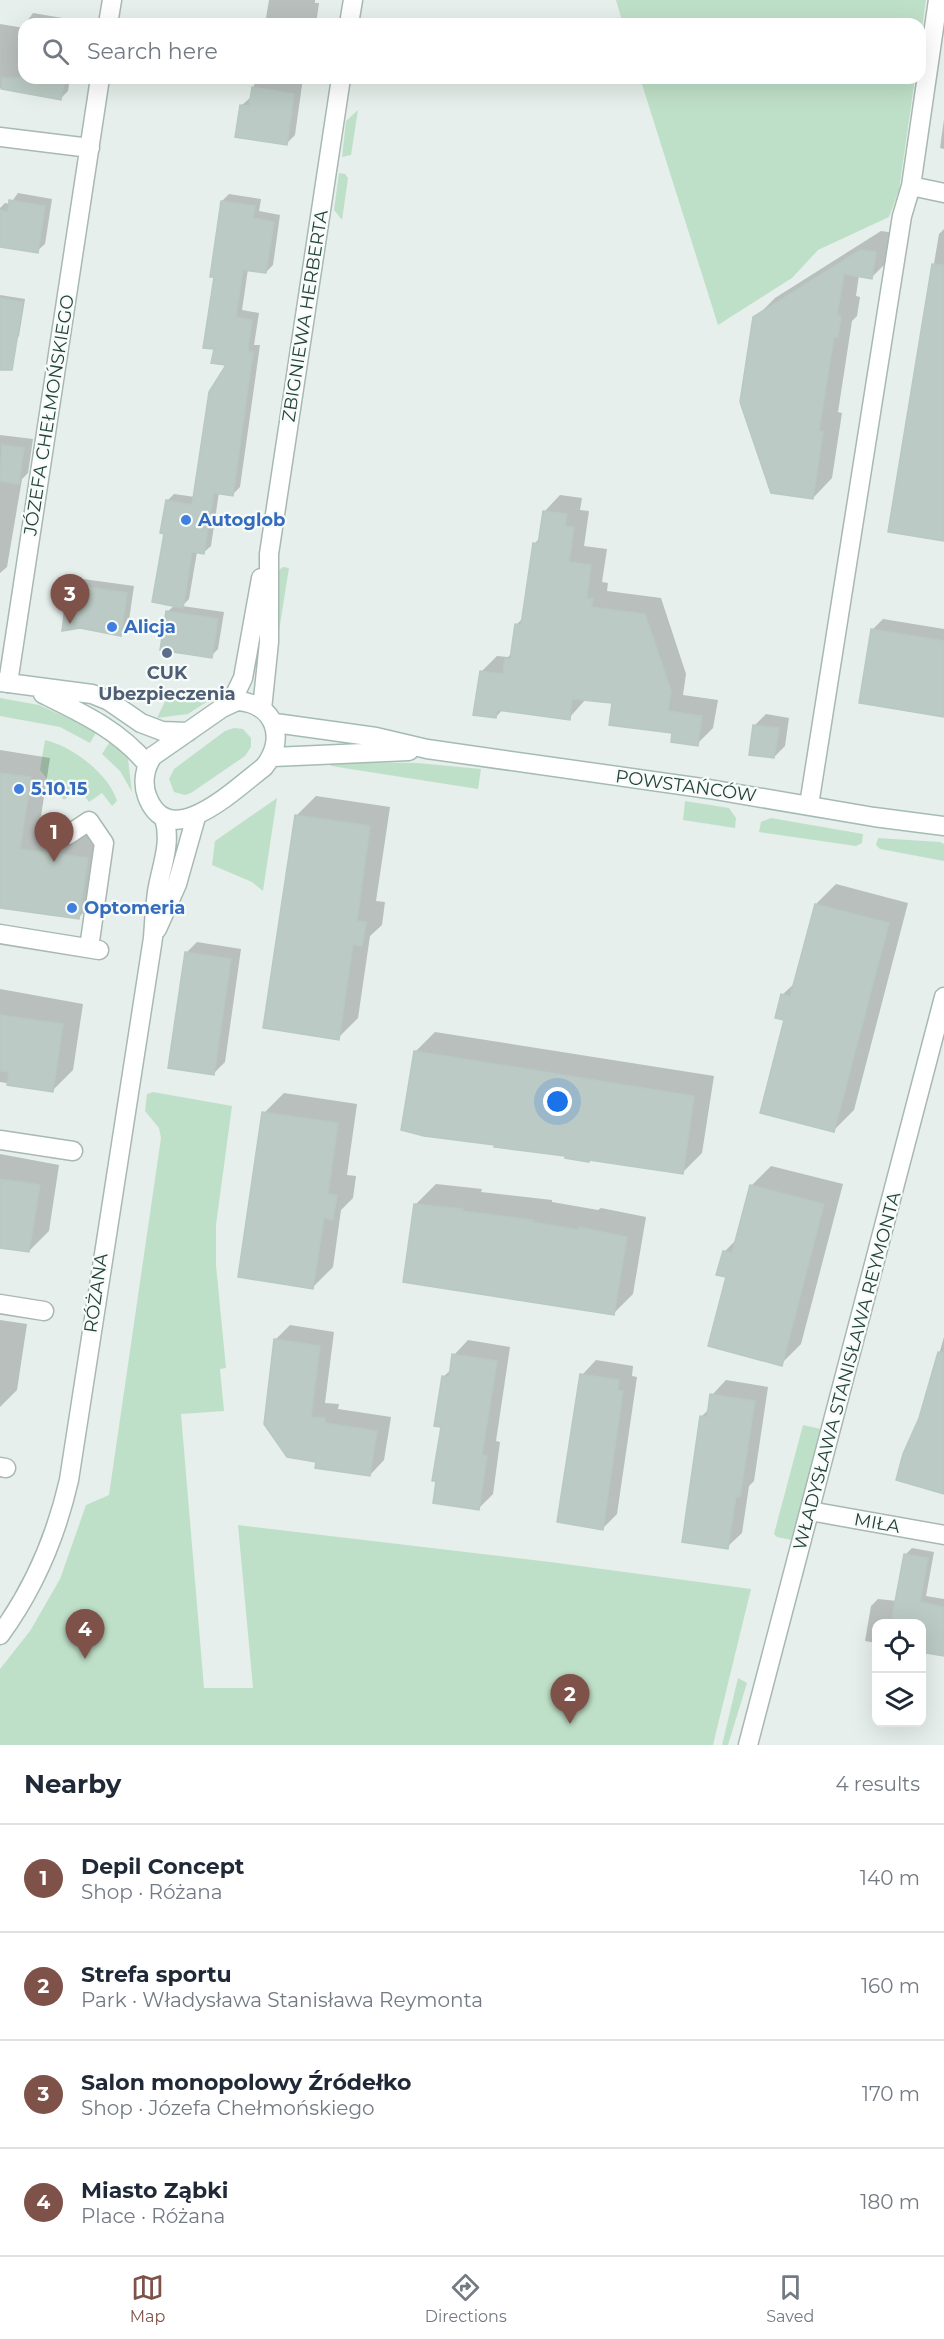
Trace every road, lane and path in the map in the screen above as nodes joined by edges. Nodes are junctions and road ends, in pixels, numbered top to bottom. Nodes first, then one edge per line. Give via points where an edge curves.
1 (112, 0) edge
2 (353, 0) edge
3 (938, 0) edge
4 (109, 18) edge
5 (350, 18) edge
6 (926, 83) edge
7 (99, 84) edge
8 (340, 84) edge
9 (926, 84) edge
10 (0, 137) edge
11 (90, 148) junction
12 (911, 186) junction
13 (944, 193) edge
14 (269, 554) junction
15 (4, 682) edge
16 (28, 686) junction
17 (231, 703) junction
18 (261, 709) junction
19 (275, 723) junction
20 (188, 732) junction
21 (427, 749) junction
22 (273, 757) junction
23 (147, 764) junction
24 (809, 805) junction
25 (196, 816) junction
26 (164, 819) junction
27 (944, 826) edge
28 (68, 835) dead end
29 (0, 934) edge
30 (153, 938) junction
31 (944, 997) edge
32 (0, 1140) edge
33 (73, 1151) dead end
34 (0, 1304) edge
35 (44, 1311) dead end
36 (810, 1511) junction
37 (944, 1535) edge
38 (0, 1635) edge
39 (748, 1745) edge

1 - 4 street
2 - 5 street
3 - 6 street
7 - 11 street, JÓZEFA CHEŁMOŃSKIEGO
8 - 14 street, ZBIGNIEWA HERBERTA
9 - 12 street
10 - 11 street
11 - 15 street, JÓZEFA CHEŁMOŃSKIEGO
12 - 13 street
12 - 24 street via 902,216
14 - 17 street, ZBIGNIEWA HERBERTA via 258,586 243,678
14 - 18 street, ZBIGNIEWA HERBERTA via 269,642
15 - 16 street
16 - 20 street via 92,694 152,728
16 - 23 street via 109,728
17 - 18 street via 246,702
17 - 20 street
18 - 19 street
19 - 21 street, POWSTAŃCÓW via 376,737
19 - 22 street
20 - 23 street
21 - 22 street, POWSTAŃCÓW
21 - 24 street, POWSTAŃCÓW
22 - 25 street
23 - 26 street via 145,791 154,810
24 - 27 street, POWSTAŃCÓW
25 - 26 street via 175,821
25 - 30 street, RÓŻANA via 172,899
26 - 30 street, RÓŻANA via 167,840
28 - 29 street via 89,821 104,843 94,949
30 - 38 street, RÓŻANA via 65,1496 44,1561
31 - 36 street, WŁADYSŁAWA STANISŁAWA REYMONTA
32 - 33 street
34 - 35 street
36 - 37 street, MIŁA
36 - 39 street, WŁADYSŁAWA STANISŁAWA REYMONTA

